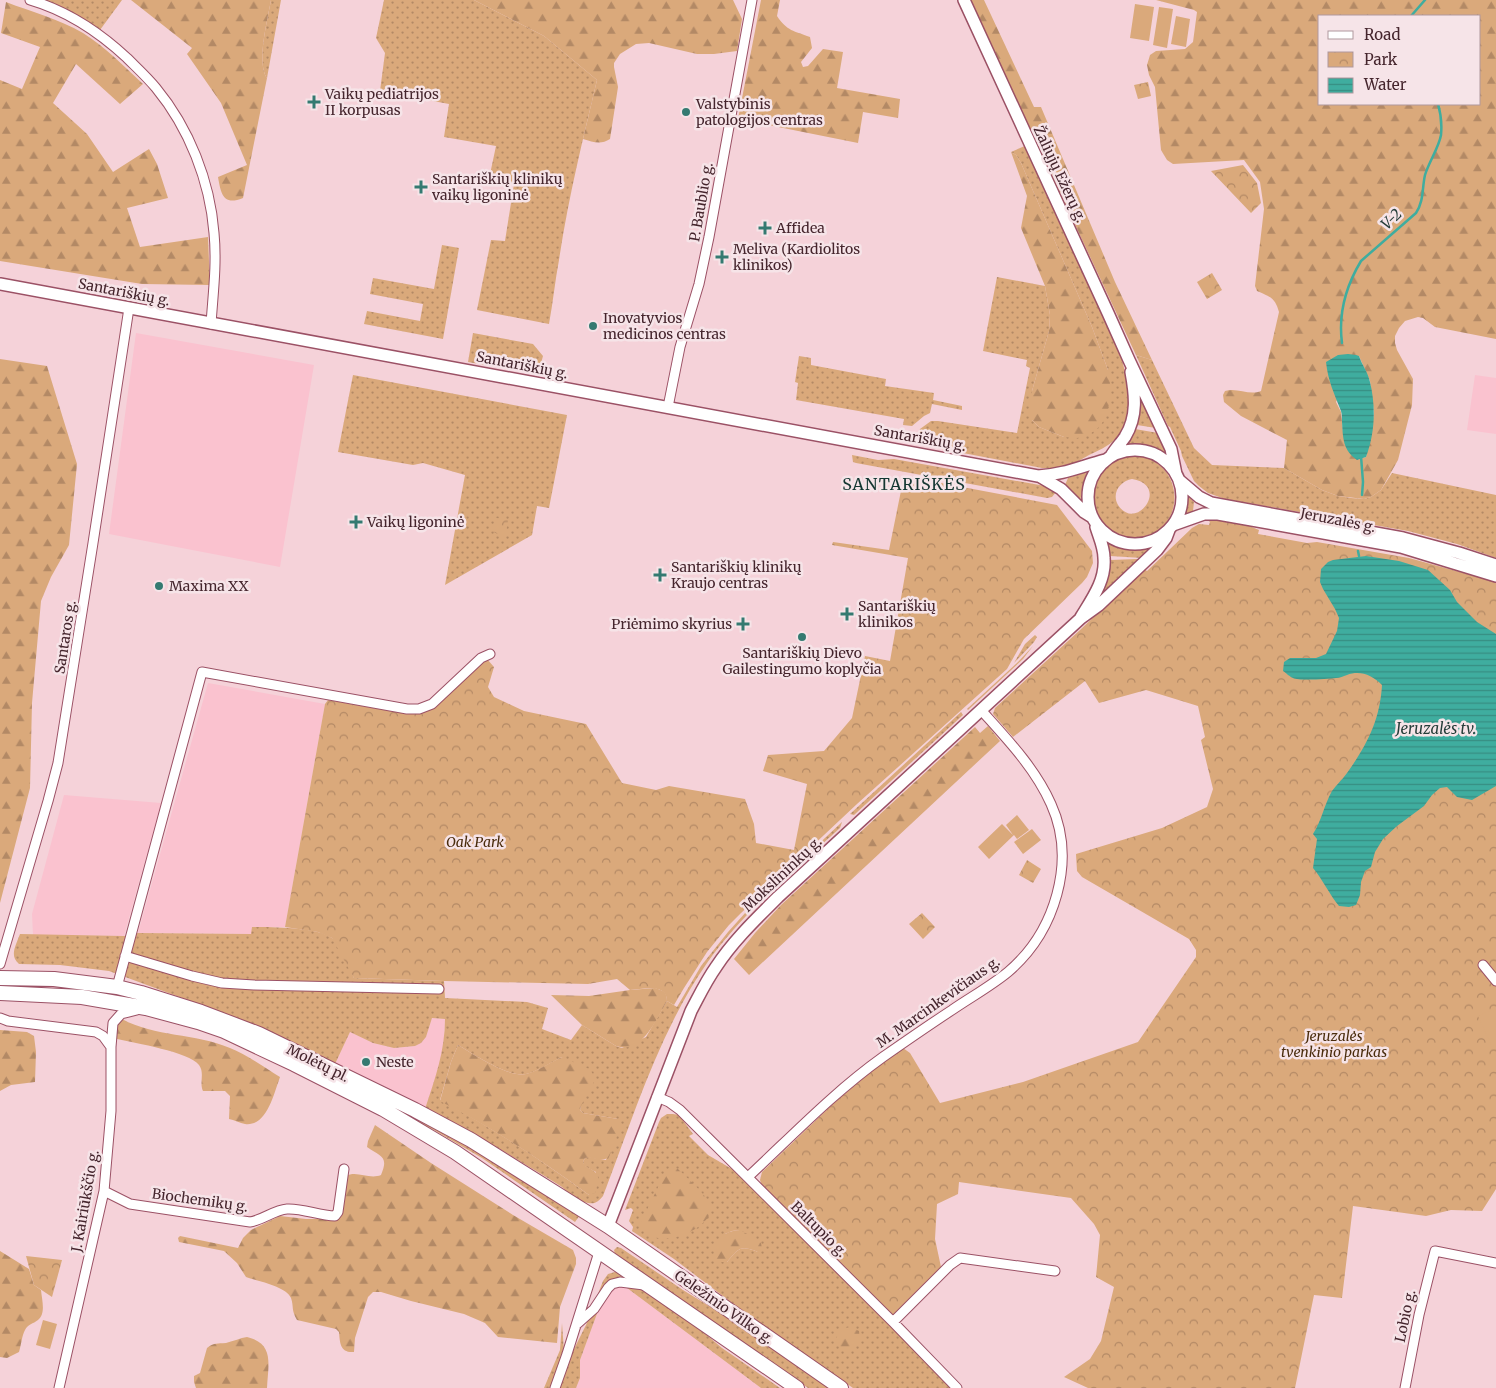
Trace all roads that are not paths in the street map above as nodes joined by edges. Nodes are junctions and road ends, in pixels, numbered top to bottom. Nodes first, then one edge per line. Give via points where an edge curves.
1 (30, 0) edge
2 (752, 0) edge
3 (964, 0) edge
4 (0, 284) edge
5 (129, 308) junction
6 (211, 324) junction
7 (1129, 360) junction
8 (668, 407) junction
9 (1108, 458) junction
10 (1038, 476) junction
11 (1178, 477) junction
12 (1094, 520) junction
13 (1171, 527) junction
14 (1496, 565) edge
15 (1496, 576) edge
16 (1080, 618) junction
17 (490, 654) dead end
18 (981, 710) junction
19 (125, 956) junction
20 (0, 964) edge
21 (1483, 965) dead end
22 (0, 978) edge
23 (1496, 981) edge
24 (117, 987) junction
25 (439, 989) dead end
26 (0, 993) edge
27 (146, 1008) junction
28 (0, 1018) edge
29 (111, 1047) junction
30 (657, 1097) junction
31 (344, 1169) dead end
32 (748, 1178) junction
33 (104, 1190) junction
34 (608, 1226) junction
35 (599, 1252) junction
36 (1496, 1263) edge
37 (1055, 1271) dead end
38 (648, 1286) junction
39 (894, 1322) junction
40 (576, 1325) junction
41 (59, 1388) edge
42 (555, 1388) edge
43 (797, 1388) edge
44 (842, 1388) edge
45 (957, 1388) edge
46 (1405, 1388) edge

1 - 6 street via 80,21 112,44 156,87 172,109 204,178 212,217 216,257
2 - 8 street, P. Baublio g. via 699,284 680,347
3 - 7 main road, Žaliųjų Ežerų g.
4 - 5 main road, Santariškių g.
5 - 6 main road, Santariškių g.
5 - 20 street, Santaros g. via 58,763
6 - 8 main road, Santariškių g.
7 - 9 main road, Žaliųjų Ežerų g. via 1135,399 1134,417 1125,437
7 - 11 main road, Žaliųjų Ežerų g. via 1171,449
8 - 10 main road, Santariškių g.
9 - 10 main road, Santariškių g. via 1067,472
9 - 11 main road via 1121,452 1142,450 1162,458
9 - 12 main road via 1092,477 1089,487 1089,508
10 - 12 main road, Santariškių g. via 1061,489
11 - 13 main road via 1182,489 1181,508
11 - 14 main road, Jeruzalės g. via 1211,504 1403,538
12 - 13 main road via 1111,538 1131,544 1152,541
12 - 16 main road, Mokslininkų g. via 1104,569 1099,586
13 - 15 main road, Jeruzalės g. via 1204,514 1224,515 1401,547
13 - 16 main road, Mokslininkų g. via 1157,550 1099,605
16 - 18 main road, Mokslininkų g.
17 - 19 street via 481,658 432,704 408,710 202,672
18 - 30 main road, Mokslininkų g. via 778,897 726,952 691,1011
18 - 32 street, M. Marcinkevičiaus g. via 1036,778 1056,818 1061,846 1060,878 1058,895 1044,927 1026,954 1008,972 849,1082
19 - 24 street
19 - 25 street via 222,983
21 - 23 street
22 - 24 highway, Molėtų pl. via 54,979
24 - 34 highway, Molėtų pl. via 209,1015 267,1038 415,1110 471,1140
26 - 27 highway, Molėtų pl. via 82,997
27 - 29 street, J. Kairiūkščio g. via 116,1018
27 - 35 highway, Molėtų pl. via 224,1031 383,1109 455,1152
28 - 29 street via 96,1032
29 - 33 street, J. Kairiūkščio g. via 111,1112
30 - 32 street, Baltupio g. via 680,1110
30 - 34 main road, Mokslininkų g.
31 - 33 street, Biochemikų g. via 335,1216 290,1209 250,1222 130,1204
32 - 39 street, Baltupio g.
33 - 41 street, J. Kairiūkščio g.
34 - 35 highway
34 - 44 highway, Geležinio Vilko g.
35 - 38 highway, Geležinio Vilko g.
35 - 40 street
36 - 46 street, Lobio g. via 1435,1251 1418,1315
37 - 39 street via 960,1258
38 - 40 street via 612,1284 594,1309
38 - 43 highway, Geležinio Vilko g.
39 - 45 street, Baltupio g.
40 - 42 street

